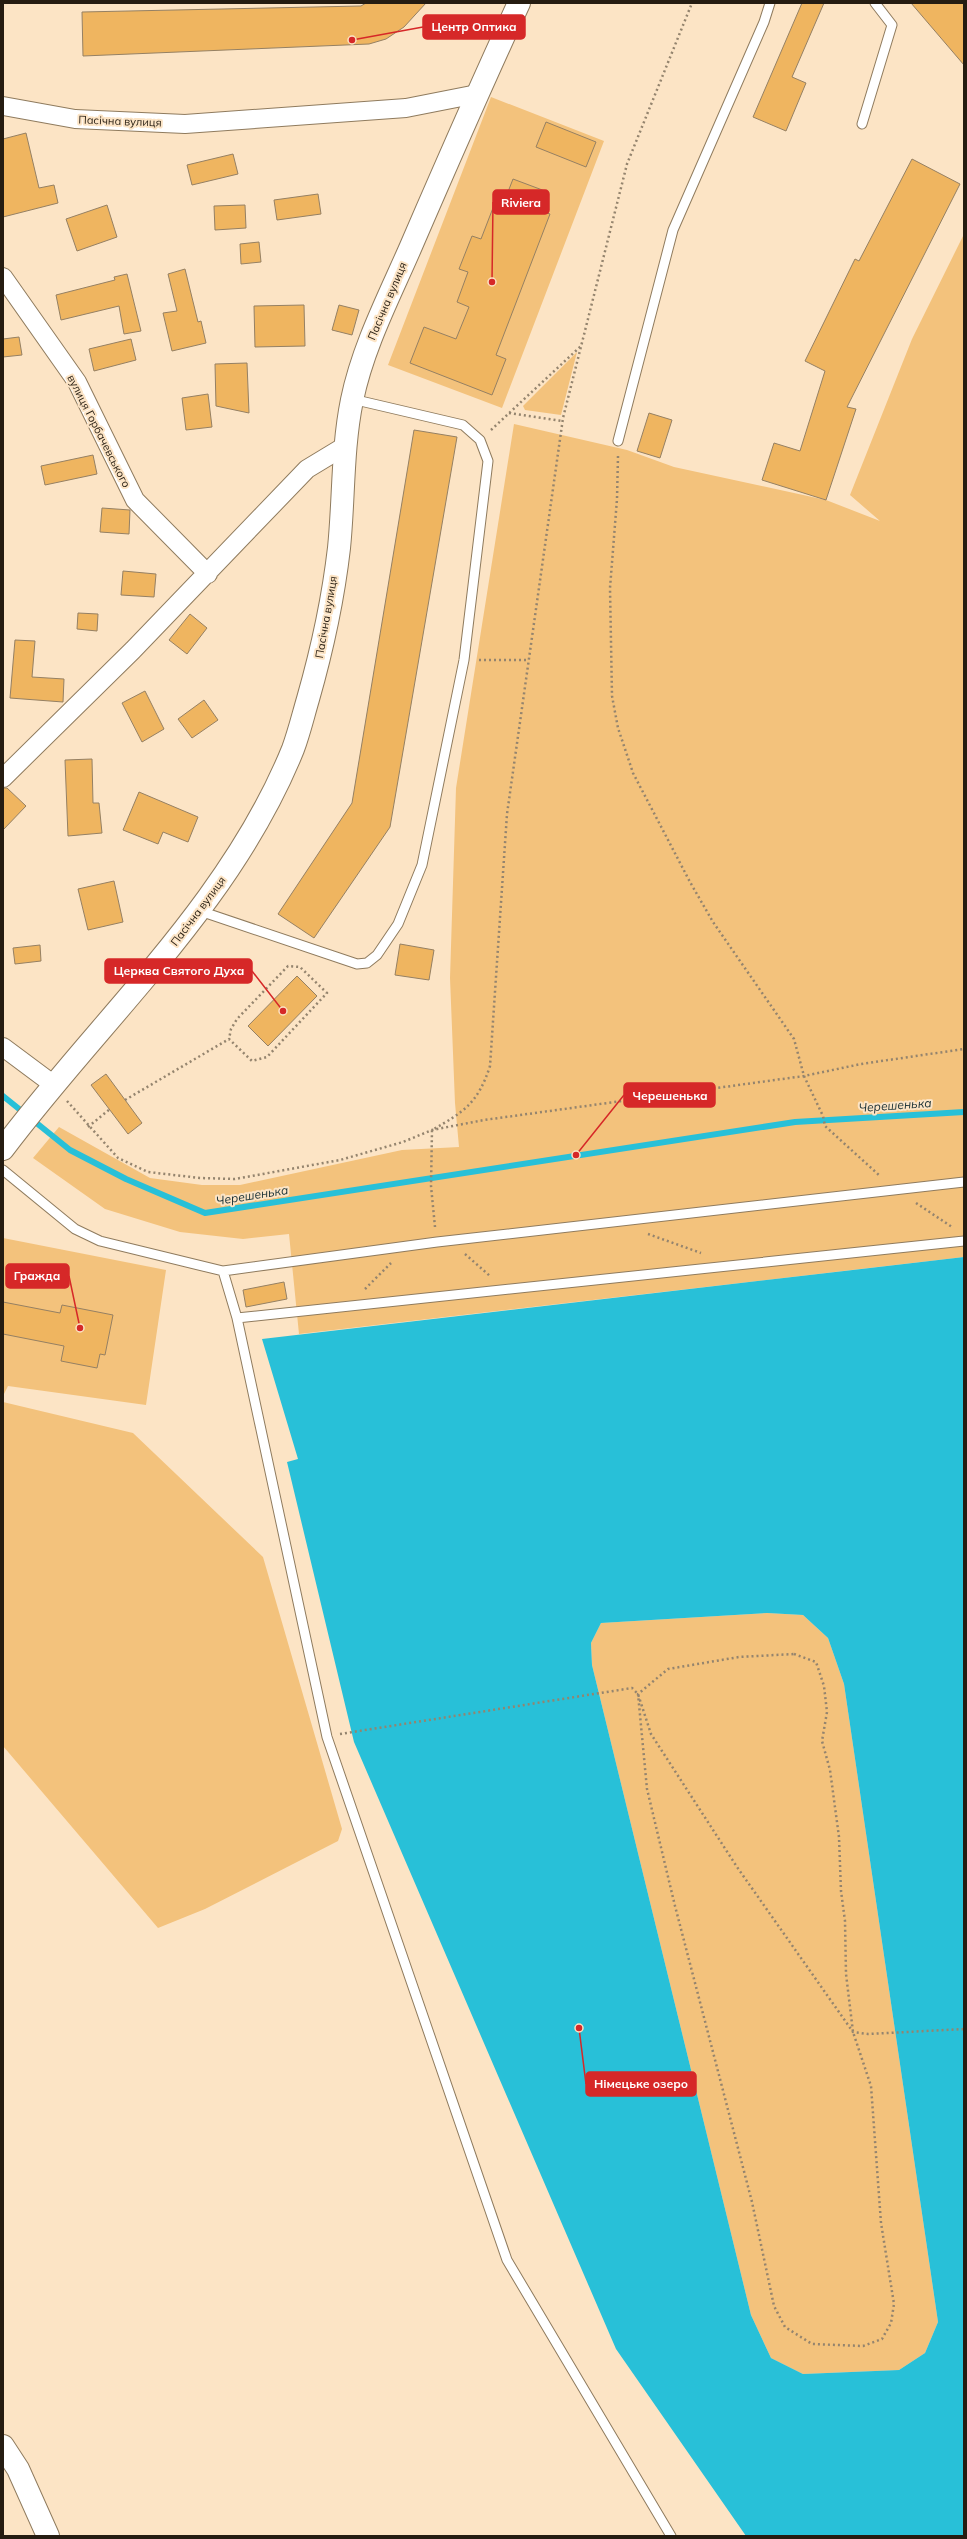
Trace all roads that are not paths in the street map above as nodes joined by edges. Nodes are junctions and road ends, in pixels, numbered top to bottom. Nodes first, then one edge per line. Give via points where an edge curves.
1 (520, 3) edge
2 (770, 3) edge
3 (875, 3) edge
4 (477, 94) junction
5 (3, 106) edge
6 (862, 124) dead end
7 (3, 277) edge
8 (352, 399) junction
9 (618, 441) road end
10 (345, 446) junction
11 (208, 574) junction
12 (3, 778) edge
13 (200, 911) junction
14 (3, 1047) edge
15 (54, 1085) junction
16 (8, 1142) edge
17 (3, 1170) edge
18 (964, 1182) edge
19 (964, 1241) edge
20 (223, 1271) junction
21 (237, 1318) junction
22 (3, 2446) edge
23 (48, 2536) edge
24 (671, 2536) edge

1 - 4 street, Пасічна вулиця
2 - 9 lane via 673,230
3 - 6 lane via 892,25
4 - 5 street, Пасічна вулиця via 406,108 186,124 74,119
4 - 8 street, Пасічна вулиця via 365,352
7 - 11 street, вулиця Горбачевського via 76,382 135,500
8 - 10 street, Пасічна вулиця
8 - 13 lane via 452,421 473,431 480,440 488,461 464,660 422,865 398,924 377,955 367,963 357,964
10 - 11 street via 307,470
10 - 13 street, Пасічна вулиця via 339,548 324,642 294,748 256,823 230,868
11 - 12 street
13 - 15 street, Пасічна вулиця
14 - 15 street
15 - 16 street, Пасічна вулиця
17 - 20 lane via 75,1229 100,1242
18 - 20 lane via 437,1242
19 - 21 lane
20 - 21 lane
21 - 24 lane via 327,1737 507,2260
22 - 23 street via 18,2468

